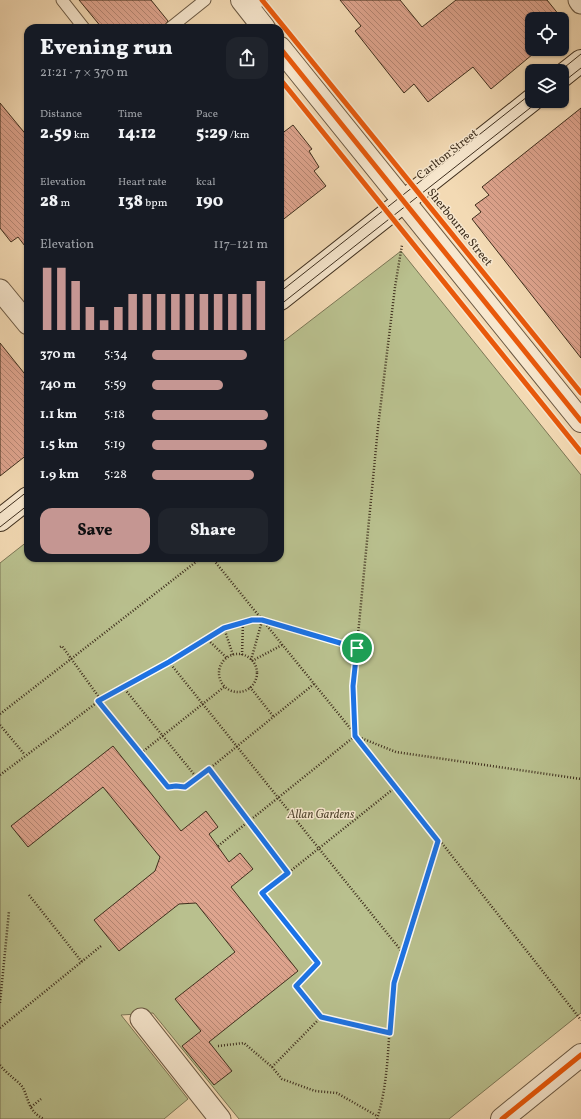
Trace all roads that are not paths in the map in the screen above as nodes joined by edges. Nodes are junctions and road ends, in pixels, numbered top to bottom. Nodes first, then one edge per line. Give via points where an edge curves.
1 (62, 0) edge
2 (205, 0) edge
3 (579, 0) edge
4 (250, 3) edge
5 (581, 3) edge
6 (81, 24) edge
7 (175, 24) edge
8 (262, 24) edge
9 (284, 53) edge
10 (581, 61) edge
11 (569, 70) edge
12 (525, 106) edge
13 (404, 201) junction
14 (0, 290) edge
15 (284, 296) edge
16 (24, 319) edge
17 (581, 421) edge
18 (24, 501) edge
19 (0, 520) edge
20 (141, 1020) dead end
21 (581, 1055) edge
22 (220, 1119) edge
23 (502, 1119) edge

1 - 6 lane
2 - 7 lane
3 - 5 street
4 - 8 street
9 - 13 street
10 - 11 street
12 - 13 street, Carlton Street
13 - 15 street, Carlton Street
13 - 17 street
14 - 16 street
18 - 19 street
20 - 22 street
21 - 23 street

